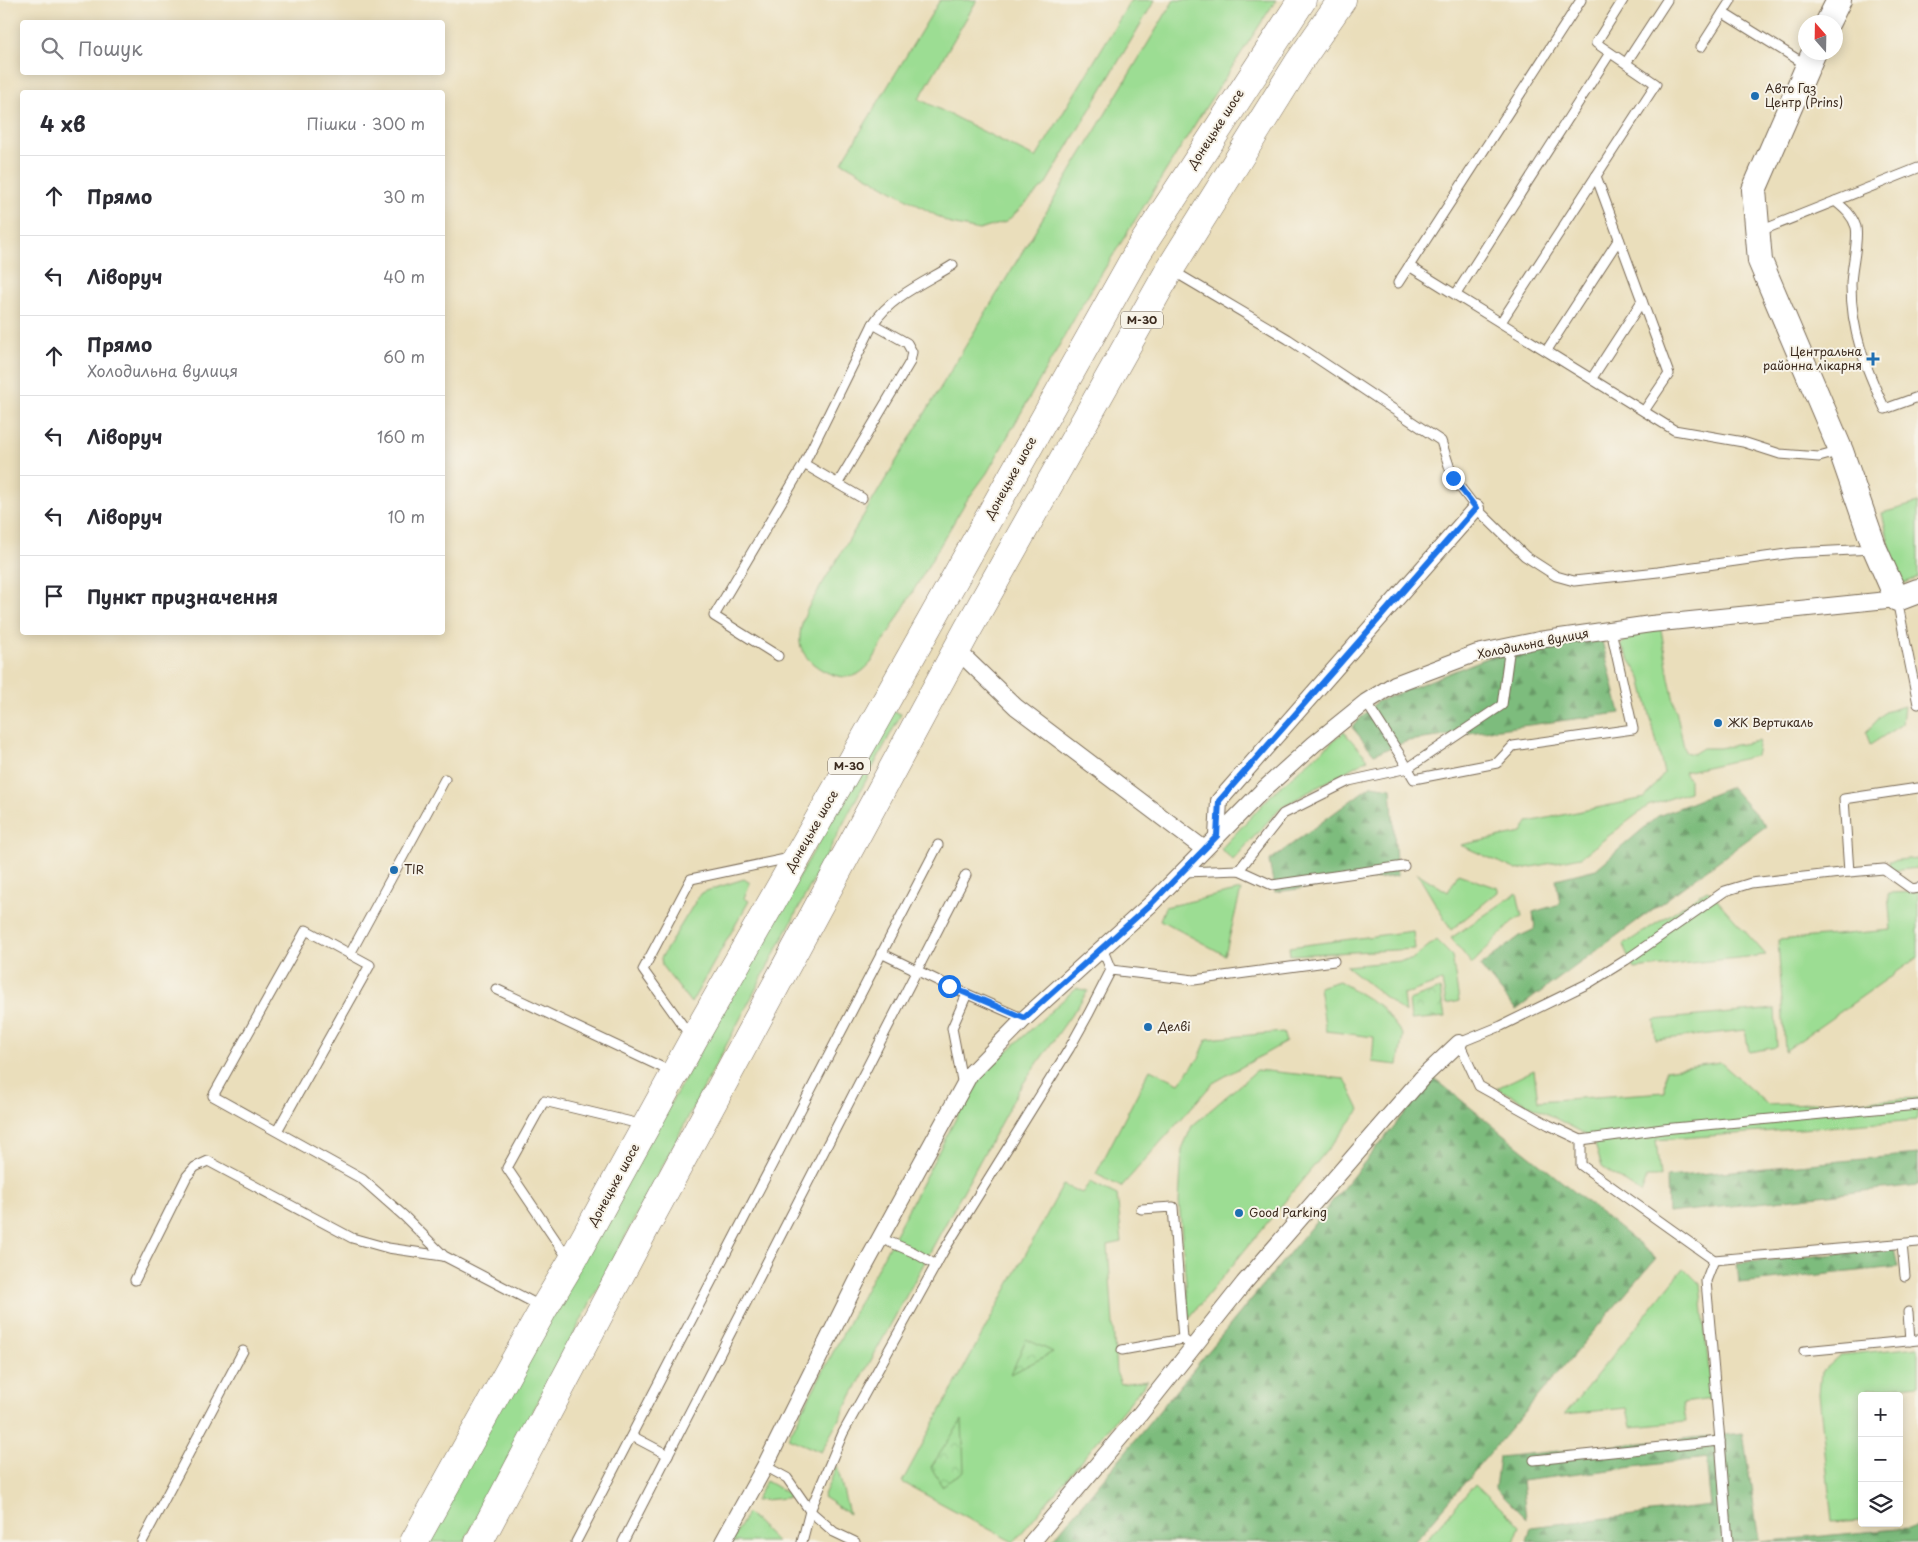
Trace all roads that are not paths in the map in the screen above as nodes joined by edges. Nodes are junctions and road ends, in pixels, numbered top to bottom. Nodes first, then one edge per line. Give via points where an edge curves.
1 (1302, 0) edge
2 (1342, 0) edge
3 (1581, 0) edge
4 (1623, 0) edge
5 (1666, 0) edge
6 (1731, 0) edge
7 (1839, 0) edge
8 (1723, 13) junction
9 (1832, 15) edge
10 (1701, 47) dead end
11 (1798, 52) edge
12 (1610, 53) junction
13 (1811, 60) edge
14 (1626, 63) junction
15 (1918, 168) edge
16 (1596, 176) junction
17 (1836, 201) junction
18 (1757, 232) junction
19 (1619, 239) junction
20 (953, 266) dead end
21 (1409, 266) junction
22 (1170, 269) junction
23 (1398, 283) dead end
24 (1456, 294) junction
25 (1642, 300) junction
26 (1501, 322) junction
27 (873, 324) junction
28 (1547, 350) junction
29 (1592, 378) junction
30 (1918, 396) edge
31 (1644, 411) junction
32 (1841, 451) junction
33 (804, 464) junction
34 (838, 484) junction
35 (862, 498) dead end
36 (1476, 508) junction
37 (1875, 549) junction
38 (1908, 595) edge
39 (1611, 630) junction
40 (1510, 646) junction
41 (957, 650) junction
42 (778, 656) dead end
43 (1916, 682) edge
44 (1366, 702) junction
45 (1918, 704) edge
46 (1408, 768) junction
47 (445, 779) dead end
48 (1918, 788) edge
49 (1217, 836) junction
50 (938, 845) dead end
51 (1204, 849) junction
52 (798, 857) junction
53 (1404, 866) dead end
54 (1239, 870) junction
55 (1183, 872) junction
56 (1850, 872) junction
57 (966, 875) dead end
58 (1918, 888) edge
59 (1102, 948) junction
60 (881, 953) junction
61 (350, 954) junction
62 (1334, 961) dead end
63 (916, 970) junction
64 (1111, 970) junction
65 (496, 989) dead end
66 (967, 994) junction
67 (1024, 1018) junction
68 (693, 1040) junction
69 (1459, 1044) junction
70 (675, 1073) junction
71 (963, 1086) junction
72 (1918, 1105) edge
73 (647, 1126) junction
74 (277, 1131) junction
75 (1581, 1140) junction
76 (1141, 1209) dead end
77 (880, 1238) junction
78 (1918, 1242) edge
79 (1902, 1244) junction
80 (444, 1256) junction
81 (1714, 1260) junction
82 (571, 1263) junction
83 (936, 1265) junction
84 (1904, 1276) dead end
85 (135, 1280) dead end
86 (544, 1308) junction
87 (1908, 1312) dead end
88 (1914, 1341) edge
89 (1188, 1343) junction
90 (1122, 1350) dead end
91 (243, 1351) dead end
92 (1804, 1351) dead end
93 (632, 1436) junction
94 (1720, 1441) junction
95 (668, 1455) junction
96 (1534, 1460) dead end
97 (764, 1466) junction
98 (810, 1512) junction
99 (142, 1542) edge
100 (414, 1542) edge
101 (479, 1542) edge
102 (576, 1542) edge
103 (623, 1542) edge
104 (723, 1542) edge
105 (802, 1542) edge
106 (855, 1542) edge
107 (1032, 1542) edge
108 (1728, 1542) edge

1 - 52 highway, Донецьке шосе / М-30 via 1139,250
2 - 22 highway, М-30 via 1299,62
3 - 21 lane
4 - 12 lane via 1596,43
5 - 14 lane
6 - 8 lane
7 - 9 street
8 - 10 lane
8 - 11 lane
12 - 14 lane
12 - 24 lane
13 - 18 street via 1754,190
14 - 16 lane via 1656,84
15 - 17 lane
16 - 19 lane
16 - 26 lane
17 - 18 lane
17 - 30 lane via 1849,212 1856,229 1851,284 1853,321 1871,379 1885,409
18 - 32 street via 1760,261
19 - 25 lane
19 - 28 lane
20 - 27 lane via 895,300 881,311
21 - 23 lane
21 - 24 lane
22 - 36 lane via 1288,340 1441,441 1453,478
22 - 41 highway, М-30
24 - 26 lane
25 - 29 lane
25 - 31 lane via 1669,374
26 - 28 lane
27 - 33 lane
27 - 34 lane via 907,343 912,352 910,362
28 - 29 lane
29 - 31 lane
31 - 32 lane via 1674,430 1743,442 1780,454 1819,457
32 - 37 street
33 - 34 lane
33 - 42 lane via 714,616
34 - 35 lane
36 - 37 lane via 1525,556 1556,576 1574,581 1793,553
36 - 49 street via 1219,801
37 - 38 street
38 - 39 street, Холодильна вулиця
38 - 43 lane
39 - 40 street, Холодильна вулиця
39 - 46 lane via 1633,729 1513,746 1497,763 1414,779
40 - 44 street, Холодильна вулиця via 1477,654 1394,684
40 - 46 lane via 1502,705
41 - 51 street via 1016,707
41 - 101 highway, М-30
43 - 45 lane
44 - 46 lane
44 - 49 street, Холодильна вулиця via 1314,744
46 - 54 lane via 1349,781 1283,814
47 - 61 lane
48 - 56 lane via 1844,799
49 - 51 street, Холодильна вулиця
50 - 60 lane
51 - 55 street, Холодильна вулиця
52 - 68 highway, Донецьке шосе / М-30
52 - 68 lane via 691,879 643,970
53 - 54 lane via 1272,885
54 - 55 lane
55 - 59 street, Холодильна вулиця
56 - 58 lane via 1884,869 1912,889
56 - 69 lane via 1751,883 1725,891 1589,983
57 - 63 lane
59 - 64 lane
59 - 67 street, Холодильна вулиця
60 - 63 lane
60 - 93 lane
61 - 74 lane via 370,965
61 - 74 lane via 306,930 213,1096
62 - 64 lane via 1194,980
63 - 66 lane
63 - 95 lane
64 - 83 lane via 1073,1042
65 - 70 lane
66 - 67 lane
66 - 71 lane via 952,1028
67 - 71 street, Холодильна вулиця via 970,1074
68 - 70 highway, Донецьке шосе / М-30
69 - 75 lane via 1479,1086
69 - 89 street via 1422,1078
70 - 73 highway, Донецьке шосе / М-30
71 - 77 street, Холодильна вулиця
72 - 75 lane
73 - 82 highway, Донецьке шосе / М-30
73 - 82 lane via 544,1102 507,1168
74 - 80 lane via 362,1179
75 - 81 lane via 1581,1165
76 - 89 lane via 1173,1207
77 - 83 lane
77 - 97 street, Холодильна вулиця
78 - 79 lane
79 - 81 lane
79 - 84 lane
80 - 85 lane via 388,1248 352,1238 208,1161 194,1167 187,1176
80 - 86 lane
81 - 94 lane via 1706,1281
82 - 86 highway, Донецьке шосе / М-30
83 - 98 lane via 843,1433
86 - 100 highway, Донецьке шосе / М-30
87 - 88 lane
88 - 92 lane
89 - 90 lane
89 - 107 street via 1140,1414
91 - 99 lane
93 - 95 lane
93 - 102 lane
94 - 96 lane
94 - 108 lane
95 - 103 lane
97 - 98 lane via 787,1478
97 - 104 street, Холодильна вулиця
98 - 105 lane
98 - 106 lane via 834,1532

